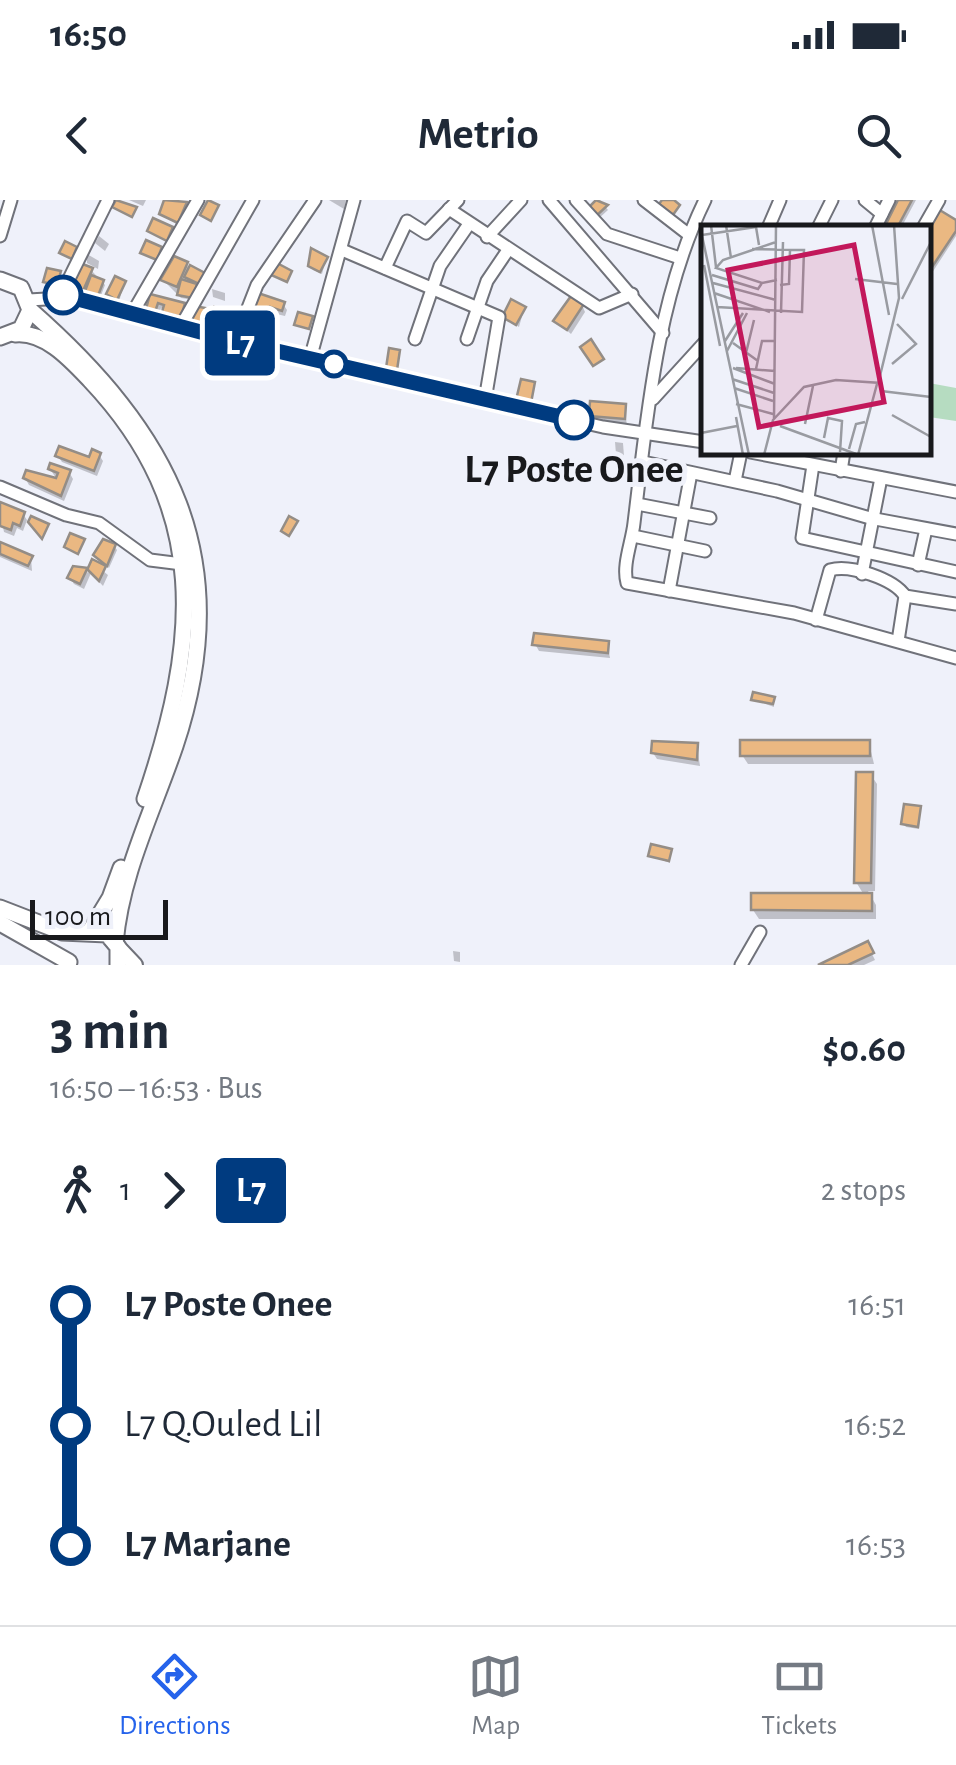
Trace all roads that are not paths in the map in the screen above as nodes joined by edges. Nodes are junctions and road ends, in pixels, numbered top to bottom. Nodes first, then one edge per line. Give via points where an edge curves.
1 (11, 200) edge
2 (108, 200) edge
3 (198, 200) edge
4 (253, 200) edge
5 (316, 200) edge
6 (354, 200) edge
7 (521, 200) edge
8 (576, 200) edge
9 (644, 200) edge
10 (705, 200) edge
11 (780, 200) edge
12 (832, 200) edge
13 (865, 200) edge
14 (890, 200) edge
15 (939, 200) edge
16 (553, 201) edge
17 (454, 204) edge
18 (882, 214) junction
19 (469, 224) junction
20 (769, 225) edge
21 (820, 225) edge
22 (876, 225) edge
23 (925, 225) edge
24 (688, 234) junction
25 (0, 236) edge
26 (487, 237) junction
27 (342, 250) junction
28 (508, 250) junction
29 (680, 258) junction
30 (384, 268) junction
31 (0, 280) edge
32 (431, 289) junction
33 (632, 294) junction
34 (61, 295) junction
35 (29, 305) junction
36 (477, 307) junction
37 (133, 312) junction
38 (181, 326) junction
39 (663, 333) junction
40 (8, 335) edge
41 (415, 339) dead end
42 (467, 339) dead end
43 (234, 341) junction
44 (701, 347) edge
45 (310, 359) junction
46 (653, 398) junction
47 (485, 400) junction
48 (645, 432) junction
49 (701, 441) edge
50 (740, 455) edge
51 (764, 455) edge
52 (844, 455) edge
53 (643, 462) junction
54 (814, 466) junction
55 (841, 471) junction
56 (692, 474) junction
57 (881, 478) junction
58 (735, 482) junction
59 (0, 488) edge
60 (956, 492) edge
61 (807, 500) junction
62 (636, 504) junction
63 (684, 513) junction
64 (710, 518) dead end
65 (870, 518) junction
66 (926, 529) junction
67 (956, 534) edge
68 (633, 536) junction
69 (678, 544) junction
70 (706, 551) dead end
71 (865, 554) junction
72 (182, 564) junction
73 (918, 564) junction
74 (956, 572) edge
75 (862, 574) junction
76 (669, 590) junction
77 (905, 596) junction
78 (956, 604) edge
79 (816, 620) junction
80 (898, 641) junction
81 (956, 658) edge
82 (0, 908) edge
83 (0, 922) edge
84 (760, 932) dead end
85 (85, 933) junction
86 (116, 945) junction
87 (70, 964) edge
88 (118, 965) edge
89 (134, 965) edge
90 (740, 965) edge

1 - 25 street
2 - 34 street
3 - 37 street
4 - 38 street
5 - 43 street via 257,284
6 - 27 street
7 - 26 street
8 - 29 street via 607,234
9 - 24 street
10 - 24 street
11 - 20 street
12 - 21 street
13 - 18 street
14 - 18 street
15 - 23 street
16 - 33 street
17 - 19 street
17 - 30 street via 426,233 407,221
18 - 22 street
19 - 26 street
19 - 32 street
24 - 29 street
26 - 28 street
27 - 30 street
27 - 45 street
28 - 33 street via 601,309
28 - 36 street
29 - 39 street
30 - 32 street
31 - 35 highway via 16,284
32 - 36 street
32 - 41 street
33 - 39 street
34 - 35 street
34 - 37 street
35 - 40 highway via 26,324
35 - 86 highway via 139,424 174,490 194,564 198,621 187,706 125,890
36 - 42 street
36 - 47 street via 500,319
37 - 38 street
38 - 43 street
39 - 46 street
40 - 72 highway via 36,336 55,348 124,422 162,492
43 - 45 street
44 - 46 street
45 - 47 street
46 - 48 street
47 - 48 street
48 - 49 street
48 - 53 street
50 - 58 street
51 - 54 street
52 - 55 street
53 - 56 street
53 - 62 street
54 - 55 street
54 - 61 street
55 - 57 street
56 - 58 street
56 - 63 street
57 - 60 street
57 - 65 street
58 - 61 street
59 - 72 street via 99,522 150,560
61 - 65 street
61 - 71 street via 802,538
62 - 63 street
62 - 68 street
63 - 64 street
63 - 69 street
65 - 66 street
65 - 71 street
66 - 67 street
66 - 73 street
68 - 69 street
68 - 76 street via 627,583
69 - 70 street
69 - 76 street
71 - 73 street
71 - 75 street
72 - 85 highway via 185,643 178,696 115,886
73 - 74 street
75 - 77 street via 898,586
75 - 79 street via 830,570
76 - 79 street
77 - 78 street
77 - 80 street
79 - 80 street
80 - 81 street
82 - 85 highway via 53,930
83 - 87 highway
84 - 90 street
85 - 86 highway via 101,932
85 - 87 highway via 71,945
86 - 88 highway
86 - 89 main road

